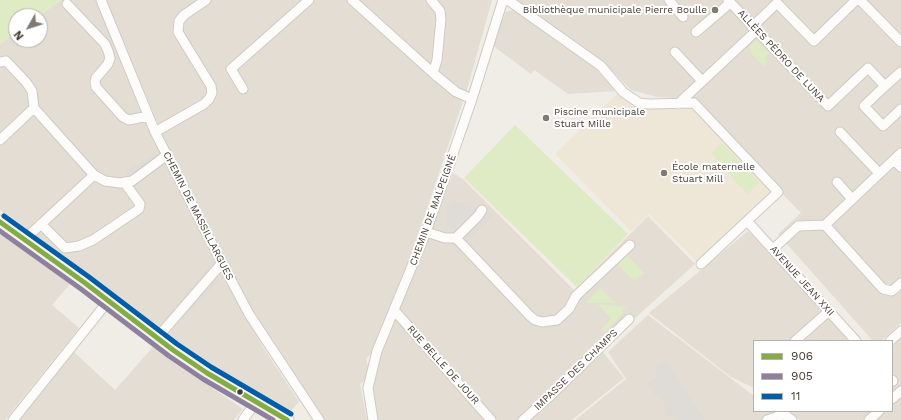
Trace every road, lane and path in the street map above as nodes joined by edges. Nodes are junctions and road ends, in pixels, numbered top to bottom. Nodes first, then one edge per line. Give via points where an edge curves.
1 (101, 0) edge
2 (206, 0) edge
3 (309, 0) edge
4 (352, 0) edge
5 (431, 0) edge
6 (503, 0) edge
7 (508, 0) edge
8 (669, 0) edge
9 (856, 0) edge
10 (860, 0) edge
11 (729, 1) edge
12 (67, 4) dead end
13 (683, 17) dead end
14 (754, 29) junction
15 (696, 32) dead end
16 (901, 42) edge
17 (675, 52) dead end
18 (0, 62) edge
19 (901, 72) edge
20 (432, 73) junction
21 (702, 81) junction
22 (885, 86) junction
23 (243, 89) dead end
24 (472, 99) junction
25 (678, 104) junction
26 (34, 108) junction
27 (901, 109) edge
28 (148, 116) junction
29 (156, 132) junction
30 (840, 132) dead end
31 (0, 140) edge
32 (901, 153) edge
33 (167, 155) junction
34 (894, 160) junction
35 (901, 168) edge
36 (879, 173) junction
37 (94, 175) junction
38 (124, 182) junction
39 (837, 182) dead end
40 (852, 199) junction
41 (482, 210) dead end
42 (747, 221) junction
43 (0, 222) edge
44 (41, 224) junction
45 (825, 225) junction
46 (426, 232) junction
47 (456, 238) junction
48 (24, 239) junction
49 (630, 245) dead end
50 (773, 249) junction
51 (222, 263) junction
52 (701, 264) dead end
53 (901, 283) edge
54 (109, 300) junction
55 (394, 310) junction
56 (829, 311) junction
57 (629, 319) dead end
58 (901, 331) edge
59 (157, 338) junction
60 (796, 340) edge
61 (855, 340) edge
62 (891, 340) edge
63 (901, 391) edge
64 (893, 398) edge
65 (256, 402) junction
66 (878, 412) edge
67 (781, 413) edge
68 (13, 420) edge
69 (243, 420) edge
70 (287, 420) edge
71 (319, 420) edge
72 (373, 420) edge
73 (491, 420) edge
74 (523, 420) edge
75 (767, 420) edge
76 (792, 420) edge
77 (869, 420) edge

1 - 28 street, CHEMIN DE MASSILLARGUES
2 - 29 street via 184,15 179,22 178,32 211,86 212,93 204,104
3 - 23 street via 231,69
4 - 20 street
5 - 20 street via 440,11 441,19 437,60
6 - 24 street, CHEMIN DE MALPEIGNÉ
7 - 25 street via 601,66 623,92 638,103
8 - 13 street
9 - 14 street via 814,41 777,3
10 - 16 street
11 - 14 street, ALLÉES PÉDRO DE LUNA
11 - 15 street
12 - 28 street via 105,44 108,51 110,58 96,78 96,88 123,117 129,120
14 - 21 street
14 - 22 street, ALLÉES PÉDRO DE LUNA via 828,106 868,68
17 - 21 street
18 - 26 street via 6,61 26,82 32,92
19 - 22 street
20 - 24 street via 456,92
21 - 25 street
22 - 27 street via 864,106 883,126
24 - 46 street, CHEMIN DE MALPEIGNÉ
25 - 42 street via 694,103 778,192
26 - 31 street
26 - 37 street
28 - 29 street, CHEMIN DE MASSILLARGUES
29 - 33 street, CHEMIN DE MASSILLARGUES
30 - 36 street
32 - 34 street
33 - 38 street via 132,181
33 - 51 street, CHEMIN DE MASSILLARGUES
34 - 35 street
34 - 36 street
36 - 40 street
37 - 38 street via 105,181
37 - 44 street
38 - 44 street via 140,204 139,209 94,240 65,248
39 - 40 street
40 - 45 street
41 - 47 street
42 - 50 street, AVENUE JEAN XXII
42 - 52 street
43 - 48 main road
44 - 48 street
45 - 50 street via 798,226
45 - 53 street via 883,290 892,291
46 - 47 street via 445,238
46 - 55 street, CHEMIN DE MALPEIGNÉ
47 - 49 street via 530,316 542,322 557,320 569,309 576,296
48 - 54 main road
50 - 56 street, AVENUE JEAN XXII
51 - 59 street
51 - 71 street, CHEMIN DE MASSILLARGUES via 249,314
54 - 59 main road
54 - 68 street
55 - 72 street, CHEMIN DE MALPEIGNÉ via 377,351 368,388
55 - 73 street, RUE BELLE DE JOUR
56 - 60 street
56 - 61 street, AVENUE JEAN XXII
57 - 74 street, IMPASSE DES CHAMPS
58 - 62 street
59 - 65 main road via 207,373
63 - 64 street
65 - 69 street
65 - 70 main road
66 - 77 street
67 - 75 street
67 - 76 street

